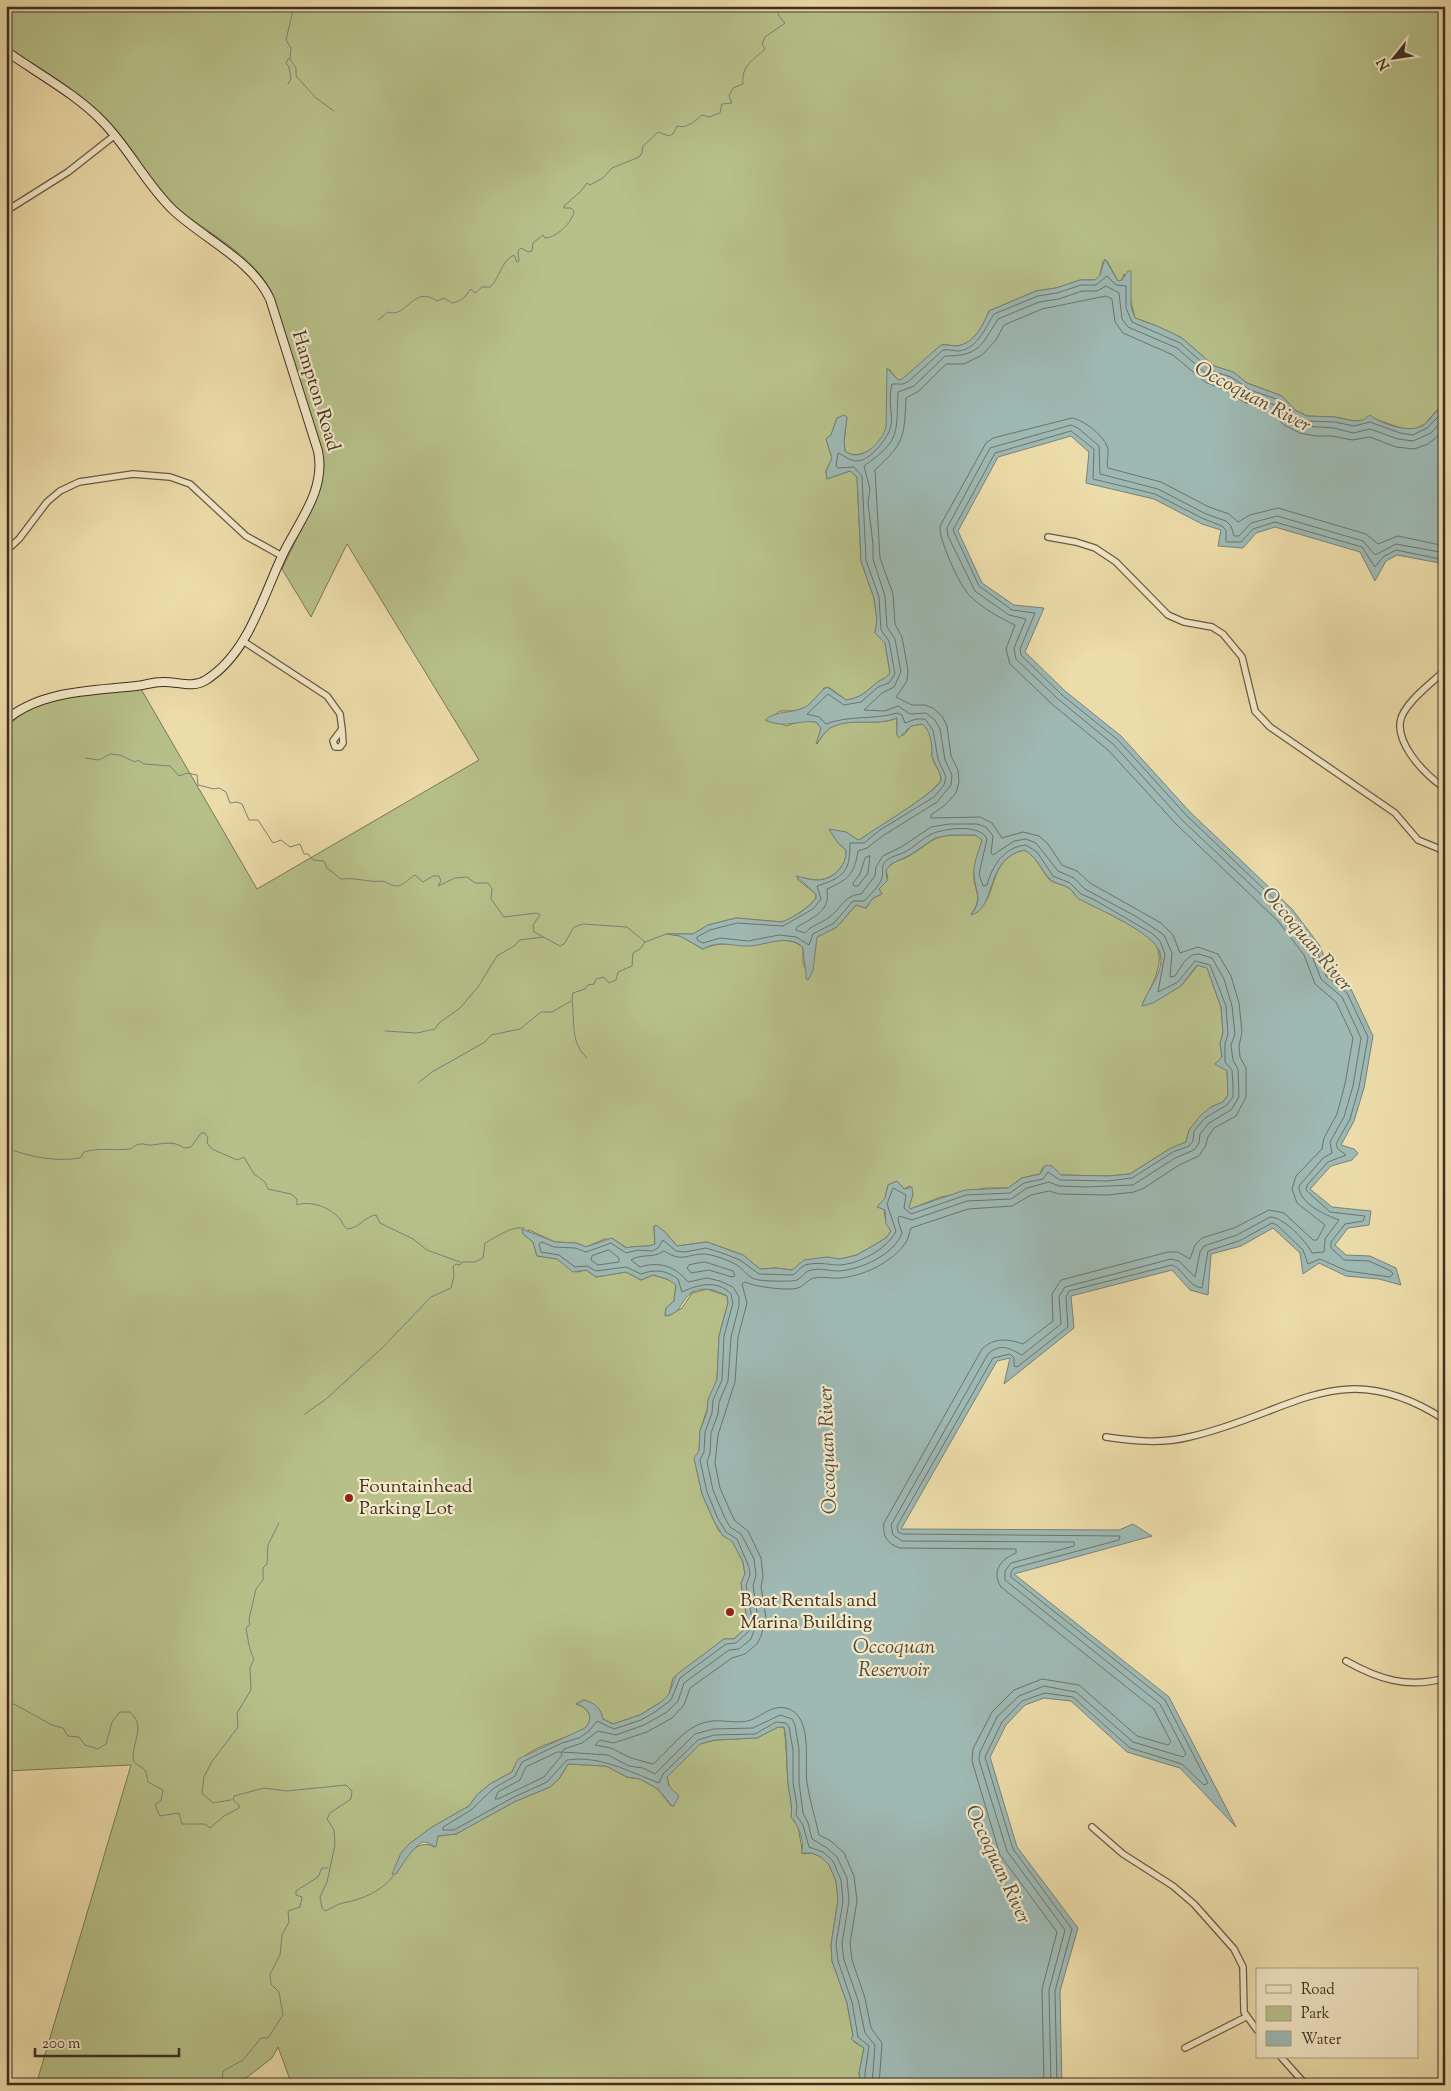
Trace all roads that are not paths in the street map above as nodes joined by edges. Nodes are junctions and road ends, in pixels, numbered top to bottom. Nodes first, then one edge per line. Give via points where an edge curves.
1 (6, 51) edge
2 (115, 135) junction
3 (6, 210) edge
4 (1048, 537) dead end
5 (6, 551) edge
6 (282, 556) junction
7 (243, 641) junction
8 (1445, 670) edge
9 (6, 720) edge
10 (342, 728) dead end
11 (1445, 788) edge
12 (1445, 851) edge
13 (1445, 1420) edge
14 (1106, 1436) dead end
15 (1346, 1662) dead end
16 (1445, 1678) edge
17 (1092, 1828) dead end
18 (6, 1971) edge
19 (6, 1992) edge
20 (1246, 2017) junction
21 (1256, 2029) edge
22 (1185, 2048) dead end
23 (1282, 2058) edge
24 (1304, 2084) edge

1 - 2 street, Hampton Road via 89,109
2 - 3 street via 68,172
2 - 6 street, Hampton Road via 163,200 252,273 270,299 321,466 315,493
4 - 12 street via 1094,548 1116,562 1168,615 1184,622 1212,627 1223,634 1245,664 1258,716 1395,813 1418,840
5 - 6 street via 60,491 79,482 133,474 170,477 190,484 246,536
6 - 7 street, Hampton Road
7 - 9 street, Hampton Road via 213,674 201,682 164,682 90,690 31,705
7 - 10 street via 327,696 340,714
8 - 11 street via 1406,709 1400,725 1409,752 1420,768
13 - 14 street via 1400,1396 1380,1390 1349,1388 1312,1395 1233,1426 1188,1438 1145,1442
15 - 16 street via 1390,1681 1411,1683
17 - 20 street via 1122,1853 1173,1886 1194,1904 1234,1949 1243,1968
18 - 19 street
20 - 21 street
20 - 22 street
23 - 24 street

